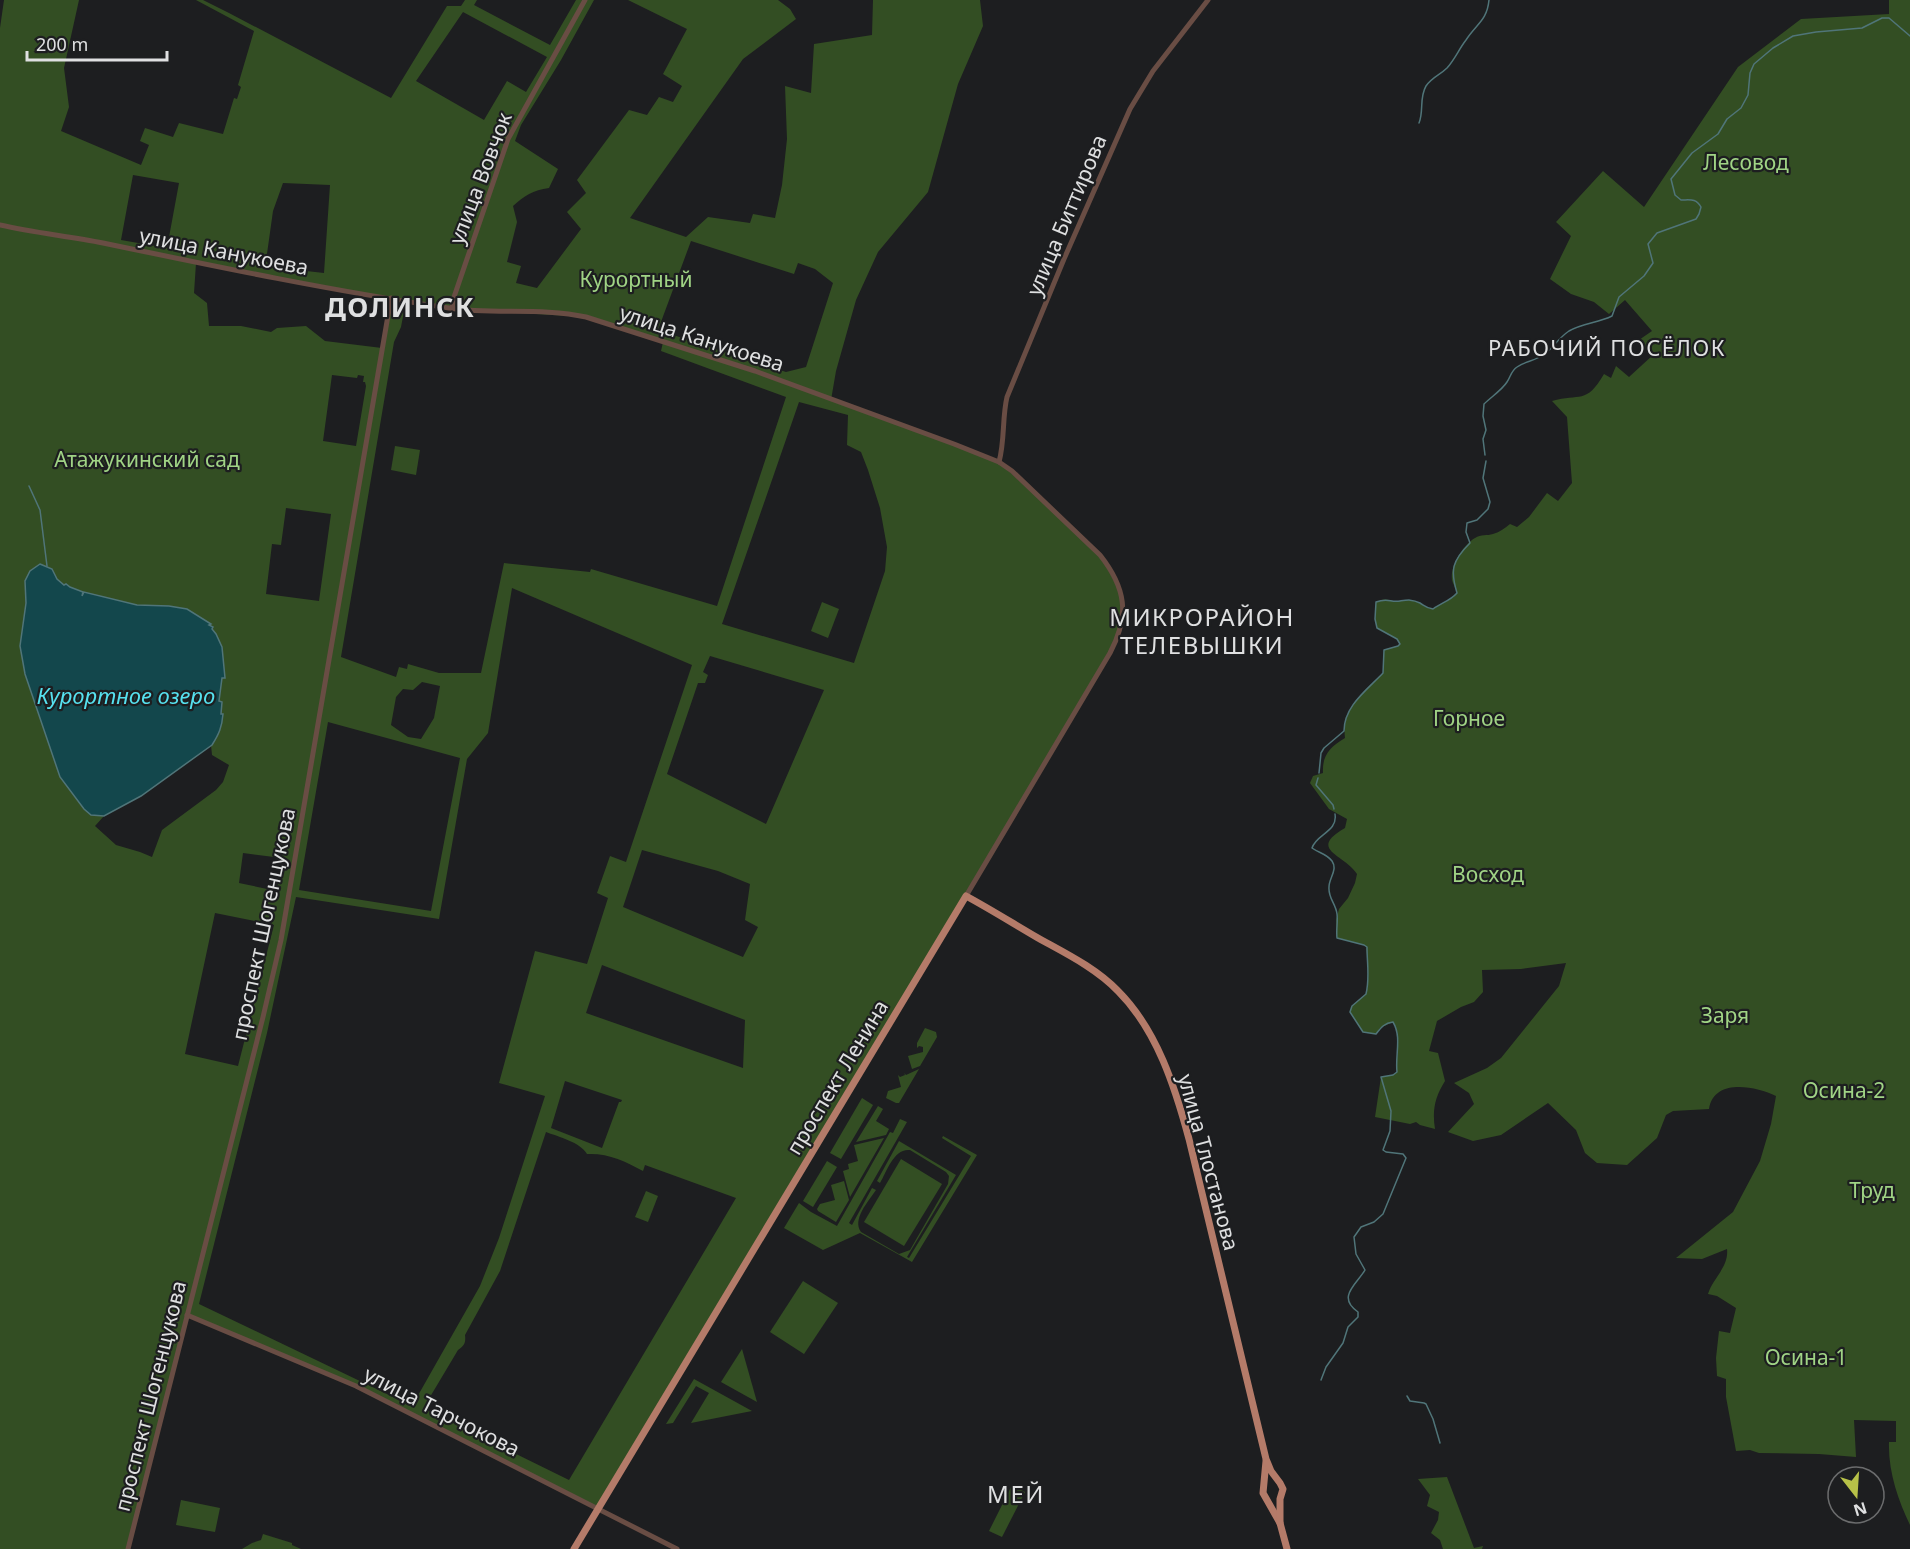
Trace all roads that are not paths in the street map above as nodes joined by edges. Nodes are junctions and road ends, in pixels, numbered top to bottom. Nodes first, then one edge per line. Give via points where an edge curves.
1 (585, 0) edge
2 (1208, 0) edge
3 (0, 225) edge
4 (391, 298) junction
5 (452, 309) junction
6 (999, 462) junction
7 (1122, 620) joint
8 (966, 896) junction
9 (187, 1315) junction
10 (1266, 1459) junction
11 (1276, 1479) junction
12 (1264, 1482) junction
13 (1281, 1499) junction
14 (1268, 1501) junction
15 (598, 1509) junction
16 (1280, 1523) junction
17 (128, 1549) edge
18 (574, 1549) edge
19 (677, 1549) edge
20 (1287, 1549) edge

1 - 5 street, улица Вовчок via 508,139
2 - 6 street, улица Биттирова via 1153,71 1125,117 1007,397
3 - 4 street, улица Канукоева
4 - 5 street, улица Канукоева
4 - 9 street, проспект Шогенцукова via 281,940
5 - 6 street, улица Канукоева via 556,313 595,320 755,371
6 - 7 street, улица Канукоева via 1100,555 1119,585
7 - 8 street, проспект Ленина via 1110,653
8 - 10 main road, улица Тлостанова via 1104,978 1132,1007 1154,1042 1189,1139
8 - 15 main road, проспект Ленина
9 - 15 street, улица Тарчокова via 356,1386
9 - 17 street, проспект Шогенцукова
10 - 11 main road
10 - 12 main road
11 - 12 main road
11 - 13 main road via 1282,1486
12 - 14 main road via 1263,1493
13 - 14 main road via 1276,1503
13 - 16 main road
14 - 16 main road
15 - 18 main road, проспект Ленина
15 - 19 street, улица Тарчокова
16 - 20 main road

